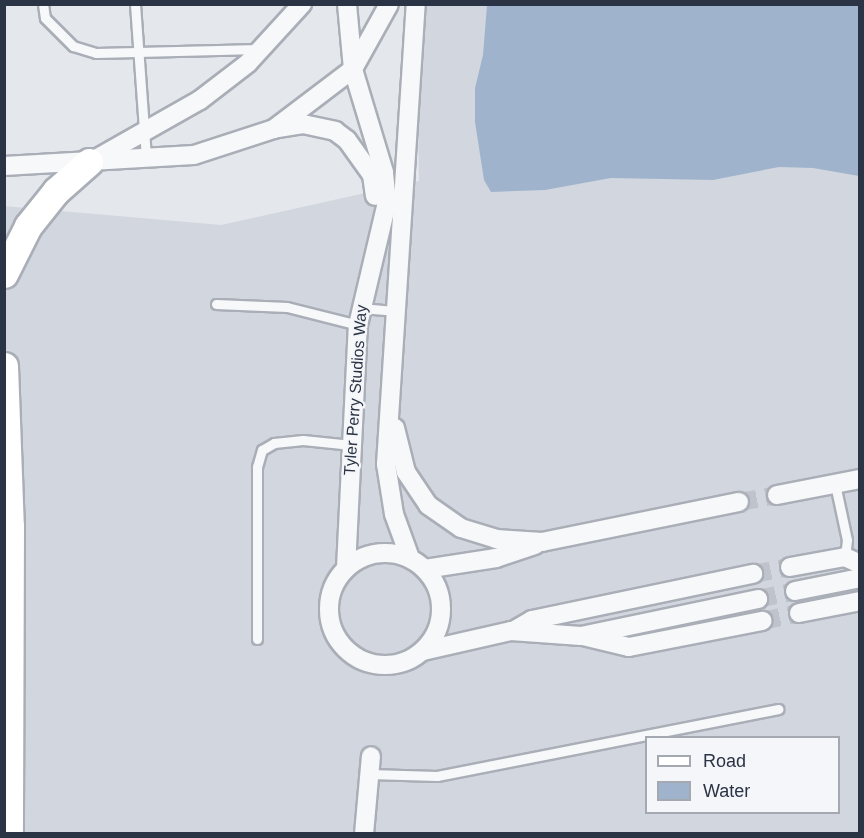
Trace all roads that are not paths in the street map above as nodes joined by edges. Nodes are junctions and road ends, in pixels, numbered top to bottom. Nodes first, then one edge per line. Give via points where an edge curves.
1 (43, 4) edge
2 (135, 4) edge
3 (302, 4) edge
4 (347, 4) edge
5 (389, 4) edge
6 (416, 4) edge
7 (260, 49) junction
8 (138, 51) junction
9 (353, 69) junction
10 (274, 129) junction
11 (144, 132) junction
12 (146, 159) junction
13 (89, 162) junction
14 (4, 166) edge
15 (376, 244) junction
16 (4, 274) edge
17 (216, 304) dead end
18 (399, 311) junction
19 (359, 317) junction
20 (4, 366) edge
21 (392, 416) junction
22 (352, 445) junction
23 (860, 479) edge
24 (835, 484) junction
25 (777, 495) tunnel mouth
26 (739, 502) tunnel mouth
27 (542, 542) junction
28 (410, 558) junction
29 (852, 561) edge
30 (790, 567) tunnel mouth
31 (346, 568) junction
32 (425, 569) junction
33 (753, 574) tunnel mouth
34 (860, 578) edge
35 (795, 591) tunnel mouth
36 (758, 599) tunnel mouth
37 (860, 601) edge
38 (799, 613) tunnel mouth
39 (762, 621) tunnel mouth
40 (511, 632) junction
41 (581, 636) junction
42 (257, 639) dead end
43 (423, 651) junction
44 (778, 709) dead end
45 (371, 756) dead end
46 (369, 774) junction
47 (9, 834) edge
48 (364, 834) edge

1 - 8 lane via 45,18 73,46 96,53
2 - 8 lane
3 - 7 street
4 - 9 street, Tyler Perry Studios Way
5 - 9 street
6 - 18 street
7 - 8 lane
7 - 11 street via 200,100
8 - 11 lane
9 - 10 street
9 - 15 street, Tyler Perry Studios Way via 384,172 387,202
10 - 12 street via 194,155
10 - 15 street via 303,124 334,131 347,140 372,174
11 - 12 lane
11 - 13 street
12 - 13 street
13 - 14 street
13 - 16 main road via 56,191 28,226
15 - 19 street, Tyler Perry Studios Way
17 - 19 lane via 287,307
18 - 19 lane
18 - 21 street
19 - 22 street, Tyler Perry Studios Way
20 - 47 main road via 10,526
21 - 27 street via 406,472 428,505 461,528 496,539
21 - 28 street via 386,464 388,488
22 - 31 street, Tyler Perry Studios Way
22 - 42 lane via 303,440 274,443 262,450 257,467
23 - 24 street
24 - 25 street
24 - 29 lane
26 - 27 street
27 - 32 street via 496,558
28 - 31 street via 376,553
28 - 32 street
29 - 30 street
31 - 43 street via 331,590 328,607 333,633 343,647 364,662 382,665 399,664
32 - 43 street via 436,584 442,610 434,637
33 - 40 street via 532,620
34 - 35 street
36 - 41 street
37 - 38 street
39 - 41 street via 629,647
40 - 41 street
40 - 43 street
44 - 46 lane via 437,776
45 - 46 street
46 - 48 street

